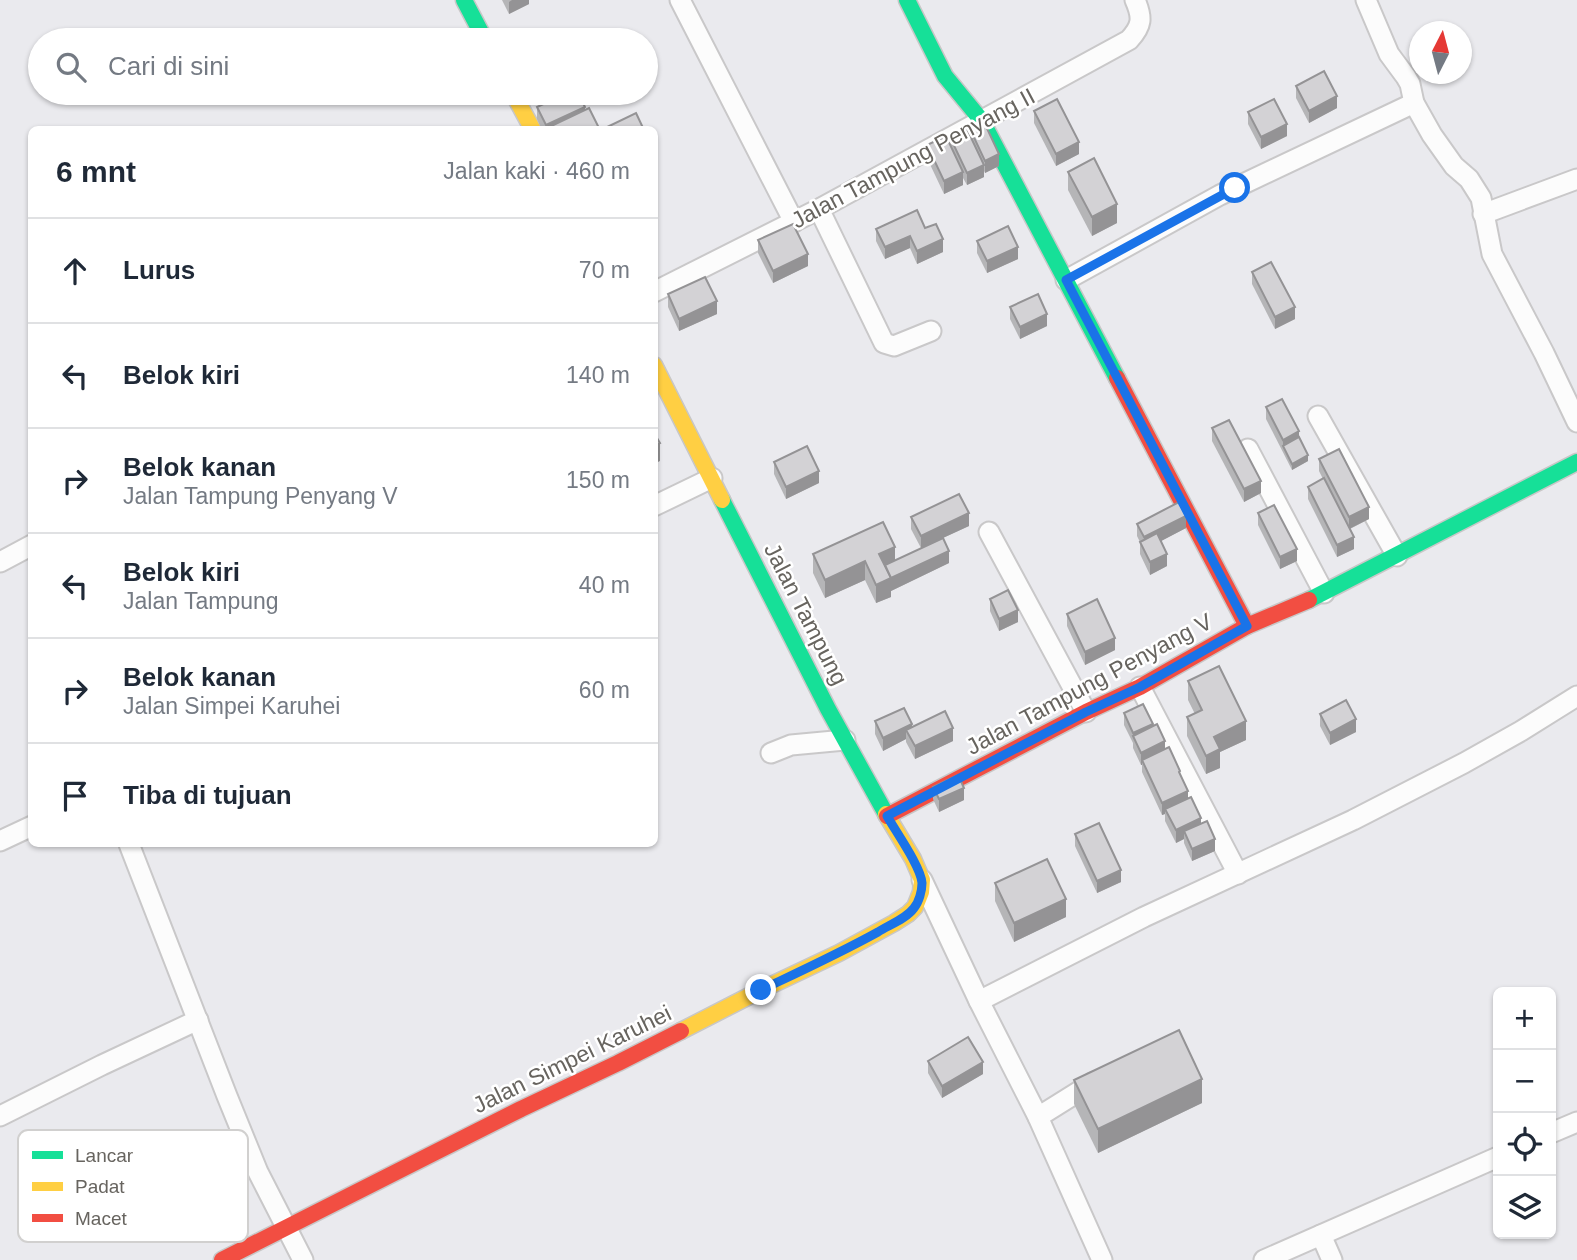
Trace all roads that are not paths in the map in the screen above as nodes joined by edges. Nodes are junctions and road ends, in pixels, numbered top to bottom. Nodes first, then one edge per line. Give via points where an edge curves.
1 (464, 0) edge
2 (680, 0) edge
3 (907, 0) edge
4 (1135, 0) edge
5 (1366, 0) edge
6 (479, 28) edge
7 (1414, 103) junction
8 (519, 105) edge
9 (982, 121) junction
10 (531, 126) edge
11 (1577, 179) edge
12 (819, 209) junction
13 (1483, 214) junction
14 (794, 222) junction
15 (1066, 280) junction
16 (658, 290) edge
17 (931, 331) dead end
18 (658, 373) edge
19 (1318, 416) dead end
20 (1577, 422) edge
21 (1248, 449) edge
22 (1577, 462) edge
23 (712, 478) junction
24 (658, 504) edge
25 (989, 533) dead end
26 (28, 547) edge
27 (1397, 556) junction
28 (0, 562) edge
29 (1324, 593) junction
30 (1247, 626) junction
31 (1140, 687) junction
32 (1577, 696) edge
33 (1086, 712) junction
34 (845, 740) junction
35 (771, 753) dead end
36 (887, 816) junction
37 (28, 828) edge
38 (0, 841) edge
39 (130, 847) edge
40 (1238, 874) junction
41 (922, 880) junction
42 (979, 1001) junction
43 (198, 1020) junction
44 (1111, 1071) edge
45 (0, 1116) edge
46 (1038, 1117) junction
47 (1577, 1122) edge
48 (241, 1130) edge
49 (1556, 1131) edge
50 (248, 1147) edge
51 (1493, 1159) edge
52 (285, 1228) junction
53 (1321, 1235) junction
54 (222, 1260) edge
55 (303, 1260) edge
56 (1102, 1260) edge
57 (1264, 1260) edge
58 (1332, 1260) edge

1 - 6 street
2 - 14 street
3 - 9 street via 945,76
4 - 9 street, Jalan Tampung Penyang II via 1140,21 1129,40
5 - 7 street via 1389,54 1410,84
7 - 13 street via 1454,166 1476,189
7 - 15 street via 1220,195
8 - 10 street
9 - 12 street, Jalan Tampung Penyang II
9 - 15 street
11 - 13 street
12 - 14 street, Jalan Tampung Penyang II
12 - 17 street via 884,343 894,346
13 - 20 street via 1492,254
14 - 16 street, Jalan Tampung Penyang II
15 - 30 street
18 - 23 street, Jalan Tampung
19 - 27 street
21 - 29 street
22 - 27 street, Jalan Tampung Penyang V
23 - 24 street
23 - 34 street, Jalan Tampung
25 - 33 street
26 - 28 street
27 - 29 street, Jalan Tampung Penyang V
29 - 30 street, Jalan Tampung Penyang V
30 - 31 street, Jalan Tampung Penyang V
31 - 33 street, Jalan Tampung Penyang V
31 - 40 street
32 - 40 street via 1464,763
33 - 36 street, Jalan Tampung Penyang V
34 - 35 street via 791,745
34 - 36 street, Jalan Tampung
36 - 41 street, Jalan Tampung
37 - 38 street
39 - 43 street
40 - 42 street
41 - 42 street
41 - 52 street, Jalan Simpei Karuhei via 915,907 908,914 850,947
42 - 46 street
43 - 45 street
43 - 48 street
44 - 46 street
46 - 56 street
47 - 49 street
50 - 52 street
51 - 53 street
52 - 54 street, Jalan Simpei Karuhei
52 - 55 street
53 - 57 street
53 - 58 street

